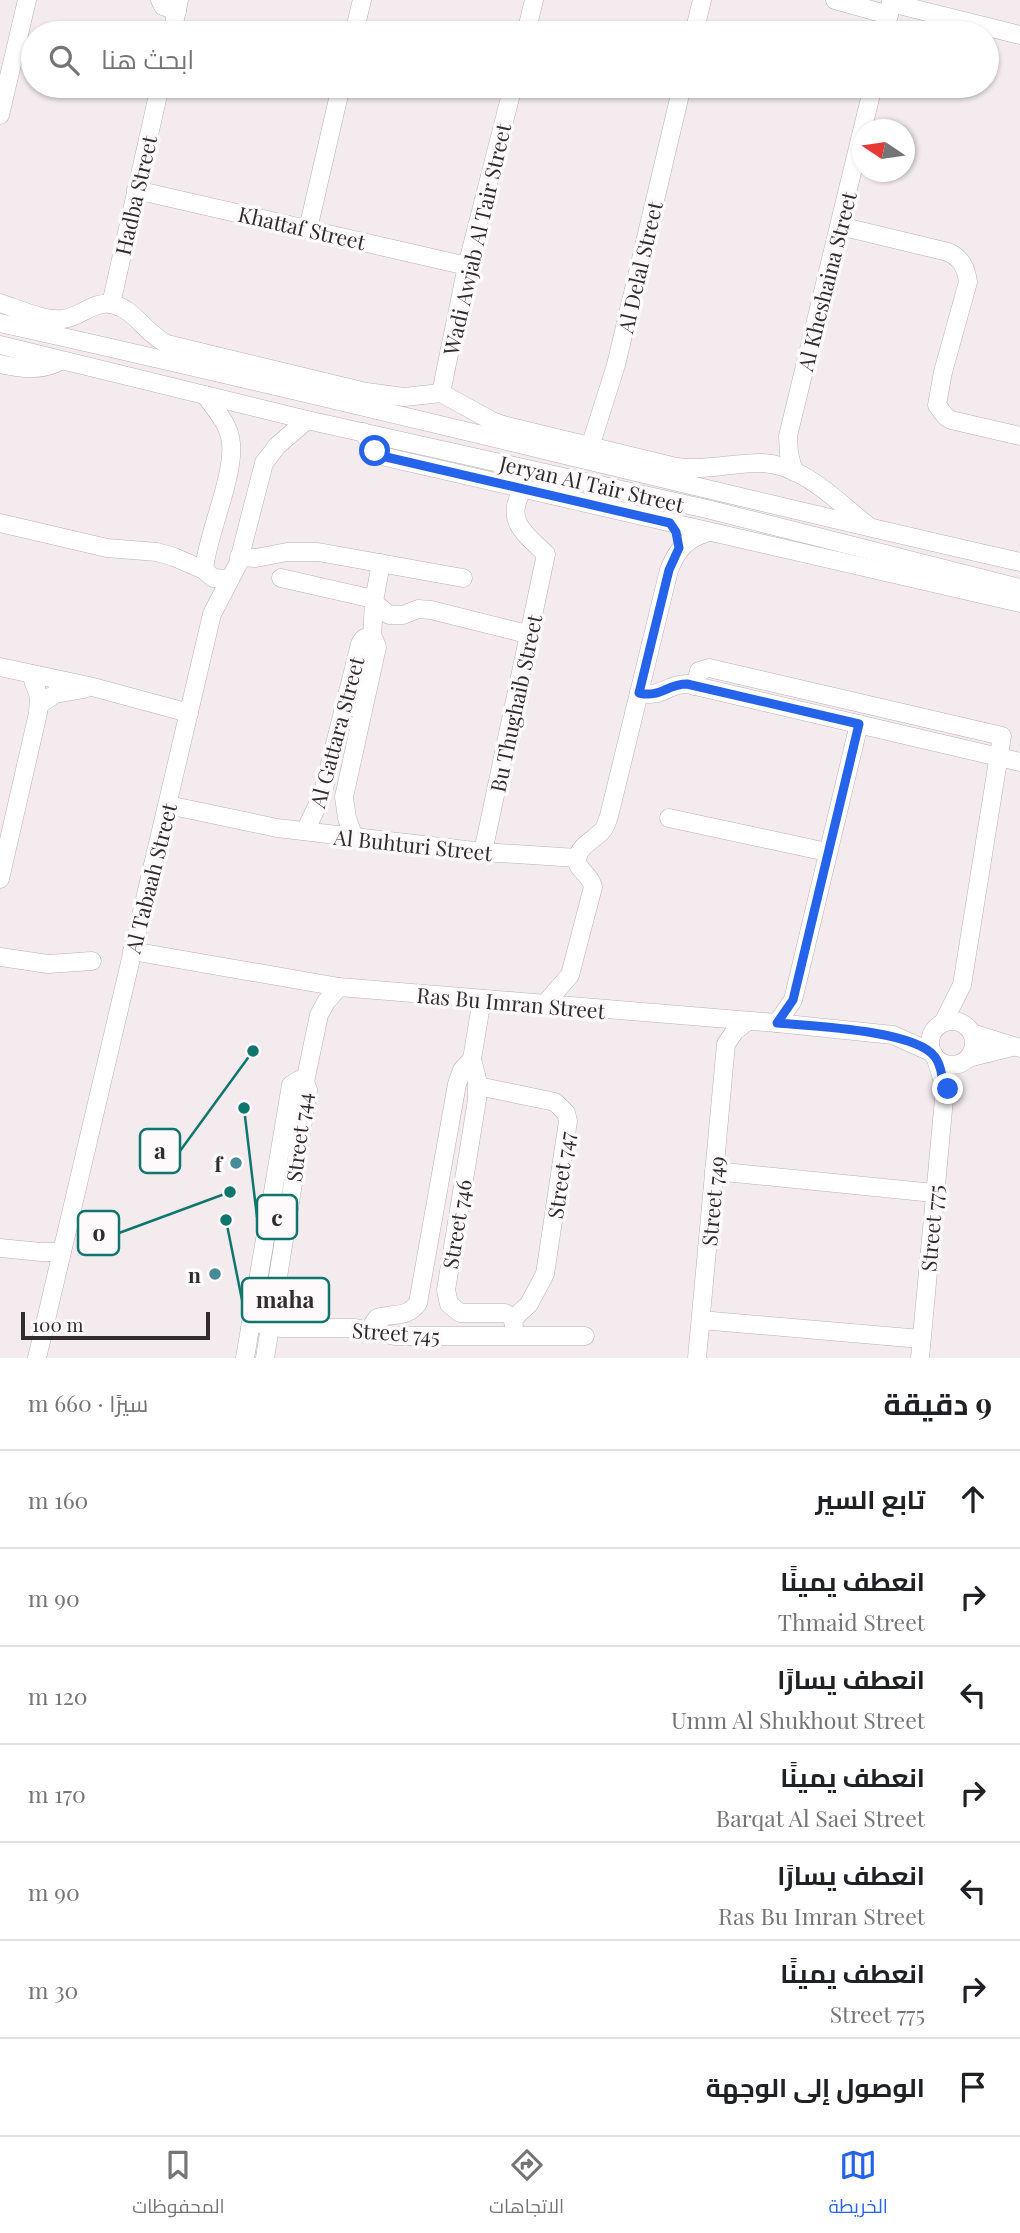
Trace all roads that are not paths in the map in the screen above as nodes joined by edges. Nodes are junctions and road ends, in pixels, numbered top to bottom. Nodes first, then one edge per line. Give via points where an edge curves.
1 (26, 0) edge
2 (160, 0) edge
3 (362, 0) edge
4 (534, 0) edge
5 (702, 0) edge
6 (835, 0) edge
7 (178, 6) edge
8 (891, 6) edge
9 (21, 21) edge
10 (357, 21) edge
11 (529, 21) edge
12 (697, 21) edge
13 (958, 21) edge
14 (21, 22) edge
15 (999, 30) edge
16 (1020, 35) edge
17 (157, 98) edge
18 (338, 98) edge
19 (510, 98) edge
20 (679, 98) edge
21 (870, 98) edge
22 (0, 115) edge
23 (136, 190) junction
24 (840, 226) junction
25 (308, 229) junction
26 (467, 266) junction
27 (0, 303) edge
28 (111, 304) junction
29 (35, 322) junction
30 (0, 323) edge
31 (0, 345) edge
32 (60, 361) junction
33 (0, 363) edge
34 (268, 384) junction
35 (441, 393) junction
36 (205, 396) junction
37 (262, 409) junction
38 (307, 420) junction
39 (363, 432) junction
40 (788, 436) junction
41 (1020, 436) edge
42 (590, 447) junction
43 (762, 463) junction
44 (794, 472) junction
45 (523, 489) junction
46 (0, 523) edge
47 (670, 523) junction
48 (873, 529) junction
49 (709, 532) junction
50 (208, 547) junction
51 (679, 548) junction
52 (174, 557) junction
53 (239, 558) junction
54 (1019, 561) edge
55 (382, 563) junction
56 (204, 570) junction
57 (281, 578) dead end
58 (463, 578) dead end
59 (229, 579) junction
60 (949, 579) junction
61 (1020, 589) edge
62 (374, 601) junction
63 (1020, 603) edge
64 (519, 632) dead end
65 (372, 638) junction
66 (0, 667) edge
67 (31, 674) junction
68 (734, 674) junction
69 (695, 685) junction
70 (89, 686) junction
71 (639, 693) junction
72 (730, 693) junction
73 (818, 694) junction
74 (39, 705) junction
75 (189, 713) junction
76 (814, 713) junction
77 (859, 724) junction
78 (998, 757) junction
79 (1020, 762) edge
80 (168, 805) junction
81 (669, 818) dead end
82 (305, 831) junction
83 (354, 838) junction
84 (484, 852) junction
85 (827, 852) junction
86 (577, 858) junction
87 (0, 879) edge
88 (132, 951) junction
89 (0, 957) edge
90 (92, 961) dead end
91 (962, 985) junction
92 (339, 987) junction
93 (482, 999) junction
94 (544, 1006) junction
95 (705, 1018) junction
96 (748, 1021) junction
97 (777, 1023) junction
98 (940, 1025) junction
99 (969, 1030) junction
100 (893, 1035) junction
101 (726, 1044) junction
102 (1016, 1047) edge
103 (934, 1056) junction
104 (472, 1059) junction
105 (966, 1060) junction
106 (305, 1082) junction
107 (478, 1086) junction
108 (944, 1099) junction
109 (715, 1171) junction
110 (934, 1193) junction
111 (435, 1215) junction
112 (457, 1219) junction
113 (0, 1248) edge
114 (62, 1252) junction
115 (251, 1320) junction
116 (701, 1320) junction
117 (270, 1326) junction
118 (513, 1327) junction
119 (369, 1330) junction
120 (585, 1336) dead end
121 (921, 1339) junction
122 (37, 1358) edge
123 (245, 1358) edge
124 (265, 1358) edge
125 (697, 1358) edge
126 (920, 1358) edge

1 - 9 street
2 - 7 street via 163,6
3 - 10 street
4 - 11 street
5 - 12 street
6 - 8 street
8 - 13 street
14 - 22 street
15 - 16 street
17 - 23 street, Hadba Street
18 - 25 street
19 - 26 street, Wadi Awjab Al Tair Street
20 - 42 street, Al Delal Street via 622,342
21 - 24 street, Al Kheshaina Street
23 - 25 street, Khattaf Street
23 - 28 street, Hadba Street
24 - 40 street, Al Kheshaina Street
24 - 41 street via 938,249 960,259 968,282 937,405 951,420
25 - 26 street, Khattaf Street
26 - 35 street, Wadi Awjab Al Tair Street
27 - 29 street, Jeryan Al Tair Street
28 - 29 street, Jeryan Al Tair Street via 97,304 63,319
28 - 35 street via 167,344 366,392 404,397
29 - 30 street, Jeryan Al Tair Street
29 - 34 street, Jeryan Al Tair Street
31 - 32 street, Jeryan Al Tair Street
32 - 33 street via 28,369
32 - 36 street, Jeryan Al Tair Street
34 - 37 street
34 - 48 street, Jeryan Al Tair Street
35 - 42 street, Jeryan Al Tair Street via 492,421
36 - 37 street, Jeryan Al Tair Street
36 - 50 street via 230,436 231,449
37 - 38 street, Jeryan Al Tair Street
38 - 39 street, Jeryan Al Tair Street
38 - 53 street, Al Tabaah Street via 264,463
39 - 45 street via 375,451 386,457
39 - 60 street, Jeryan Al Tair Street via 707,509
40 - 43 street, Al Kheshaina Street
40 - 44 street, Al Kheshaina Street
42 - 43 street, Jeryan Al Tair Street via 683,468
43 - 44 street, Jeryan Al Tair Street
44 - 48 street, Jeryan Al Tair Street
45 - 47 street
45 - 84 street, Bu Thughaib Street via 515,501 514,516 546,554
46 - 52 street via 107,548
47 - 49 street
47 - 51 street
48 - 54 street, Jeryan Al Tair Street
49 - 51 street
49 - 60 street
50 - 52 street
50 - 56 street
51 - 71 street via 669,570
52 - 56 street
53 - 55 street via 309,552
53 - 59 street, Al Tabaah Street
55 - 58 street
55 - 62 street
56 - 59 street via 213,578
57 - 62 street
59 - 75 street, Al Tabaah Street via 212,614
60 - 61 street, Jeryan Al Tair Street
60 - 63 street
62 - 64 street via 389,615 431,610
62 - 65 street
65 - 82 street, Al Gattara Street via 360,644 322,796
65 - 83 street, Al Gattara Street via 377,647 344,797
66 - 67 street
67 - 70 street
67 - 74 street
68 - 69 street via 706,668 697,675
68 - 72 street
68 - 73 street
69 - 71 street via 682,684 658,694
69 - 72 street
70 - 74 street via 55,694
70 - 75 street
71 - 86 street via 607,822
72 - 76 street
73 - 76 street
73 - 78 street via 1002,736
74 - 87 street
75 - 80 street, Al Tabaah Street
76 - 77 street
77 - 78 street
77 - 85 street
78 - 79 street
78 - 91 street
80 - 82 street, Al Buhturi Street
80 - 88 street, Al Tabaah Street
81 - 85 street
82 - 83 street, Al Buhturi Street
83 - 84 street, Al Buhturi Street
84 - 86 street, Al Buhturi Street
85 - 97 street via 793,1000
86 - 94 street via 578,866 592,881 592,891 570,975
88 - 92 street, Ras Bu Imran Street
88 - 114 street, Al Tabaah Street
89 - 90 street via 48,964
91 - 98 street
91 - 99 street
92 - 93 street, Ras Bu Imran Street
92 - 106 street, Street 744 via 319,1015
93 - 94 street, Ras Bu Imran Street
93 - 104 street, Street 746
94 - 95 street, Ras Bu Imran Street
95 - 96 street, Ras Bu Imran Street
95 - 101 street
96 - 97 street, Ras Bu Imran Street
96 - 101 street
97 - 100 street, Ras Bu Imran Street
98 - 99 street via 956,1021
98 - 100 street, Ras Bu Imran Street
98 - 103 street via 930,1042
99 - 102 street
99 - 105 street via 974,1046
100 - 103 street, Ras Bu Imran Street
101 - 109 street, Street 749
102 - 105 street
103 - 105 street via 949,1065
103 - 108 street, Street 775
104 - 107 street, Street 746
104 - 111 street, Street 746 via 457,1084
105 - 108 street, Street 775
106 - 115 street, Street 744 via 296,1080 291,1085
106 - 117 street, Street 744
107 - 112 street, Street 746
107 - 118 street, Street 747 via 555,1102 568,1121 545,1273
108 - 110 street, Street 775
109 - 110 street
109 - 116 street, Street 749
110 - 121 street, Street 775
111 - 112 street
111 - 119 street, Street 746 via 418,1303 405,1314 377,1318
112 - 118 street, Street 746 via 446,1290 449,1304 460,1313 505,1313
113 - 114 street
114 - 122 street, Al Tabaah Street
115 - 117 street, Street 745
115 - 123 street, Street 744
116 - 121 street
116 - 125 street, Street 749
117 - 119 street, Street 745
117 - 124 street, Street 744
118 - 119 street, Street 745 via 396,1336
118 - 120 street, Street 745
121 - 126 street, Street 775

